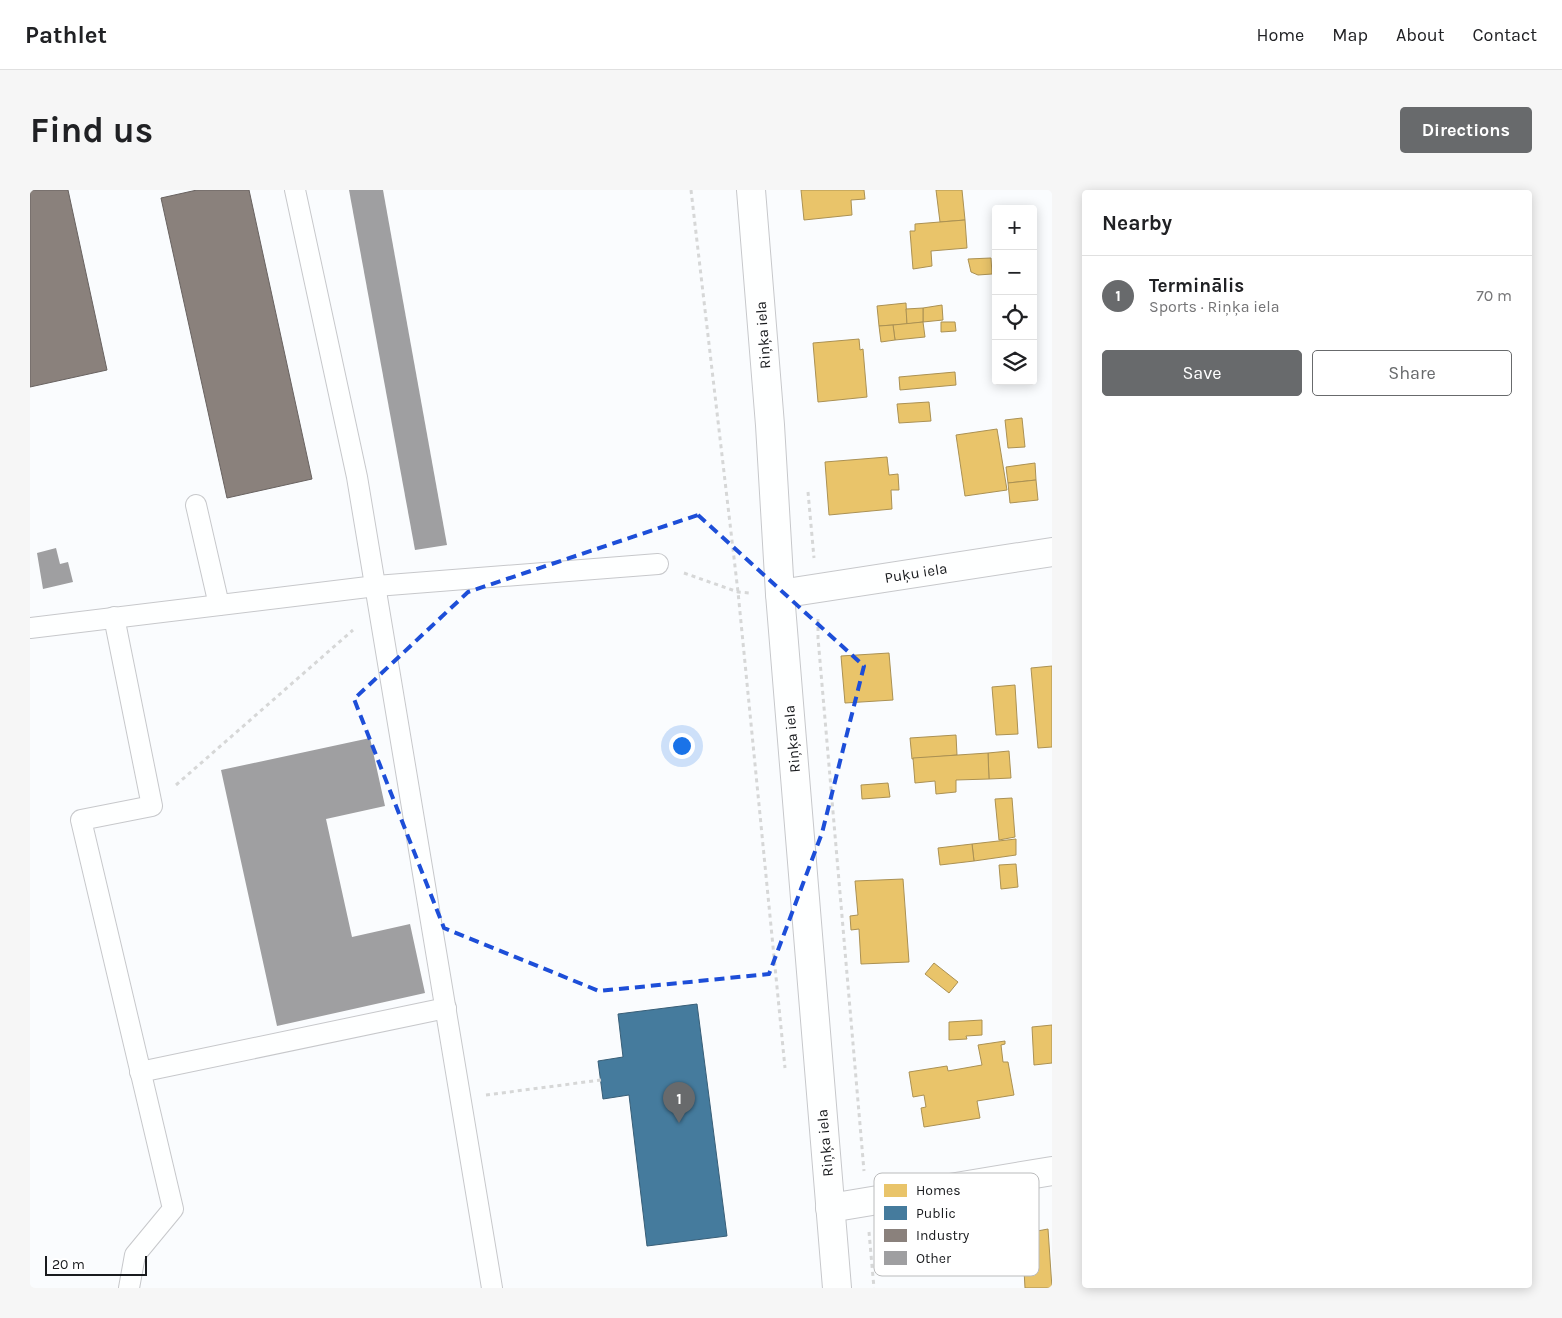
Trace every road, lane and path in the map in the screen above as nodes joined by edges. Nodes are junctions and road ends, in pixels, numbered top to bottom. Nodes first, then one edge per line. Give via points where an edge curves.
1 (295, 190) edge
2 (691, 190) edge
3 (751, 190) edge
4 (808, 491) dead end
5 (196, 505) dead end
6 (1052, 552) edge
7 (658, 564) joint
8 (376, 586) junction
9 (818, 589) junction
10 (738, 592) junction
11 (780, 594) junction
12 (219, 605) junction
13 (380, 607) junction
14 (114, 617) junction
15 (30, 628) edge
16 (152, 806) junction
17 (446, 1008) junction
18 (785, 1069) dead end
19 (140, 1072) junction
20 (601, 1080) dead end
21 (461, 1099) junction
22 (1052, 1171) edge
23 (1039, 1173) edge
24 (874, 1200) edge
25 (867, 1201) junction
26 (830, 1208) junction
27 (129, 1288) edge
28 (492, 1288) edge
29 (837, 1288) edge
30 (874, 1288) edge

1 - 8 lane via 357,477
2 - 10 path
3 - 11 street, Riņķa iela
4 - 9 path
5 - 12 lane
6 - 9 street, Puķu iela
7 - 8 lane
7 - 10 path
8 - 12 lane
8 - 13 lane
9 - 11 street, Puķu iela
9 - 25 path via 818,638
10 - 11 path
10 - 18 path
11 - 26 street, Riņķa iela
12 - 14 lane
13 - 16 path
13 - 17 lane
14 - 15 lane
14 - 16 lane
16 - 19 lane via 81,820
17 - 19 lane
17 - 21 lane
19 - 27 lane via 173,1209 135,1255
20 - 21 path
21 - 28 lane
22 - 23 street
24 - 25 street
25 - 26 street
25 - 30 path
26 - 29 street, Riņķa iela

